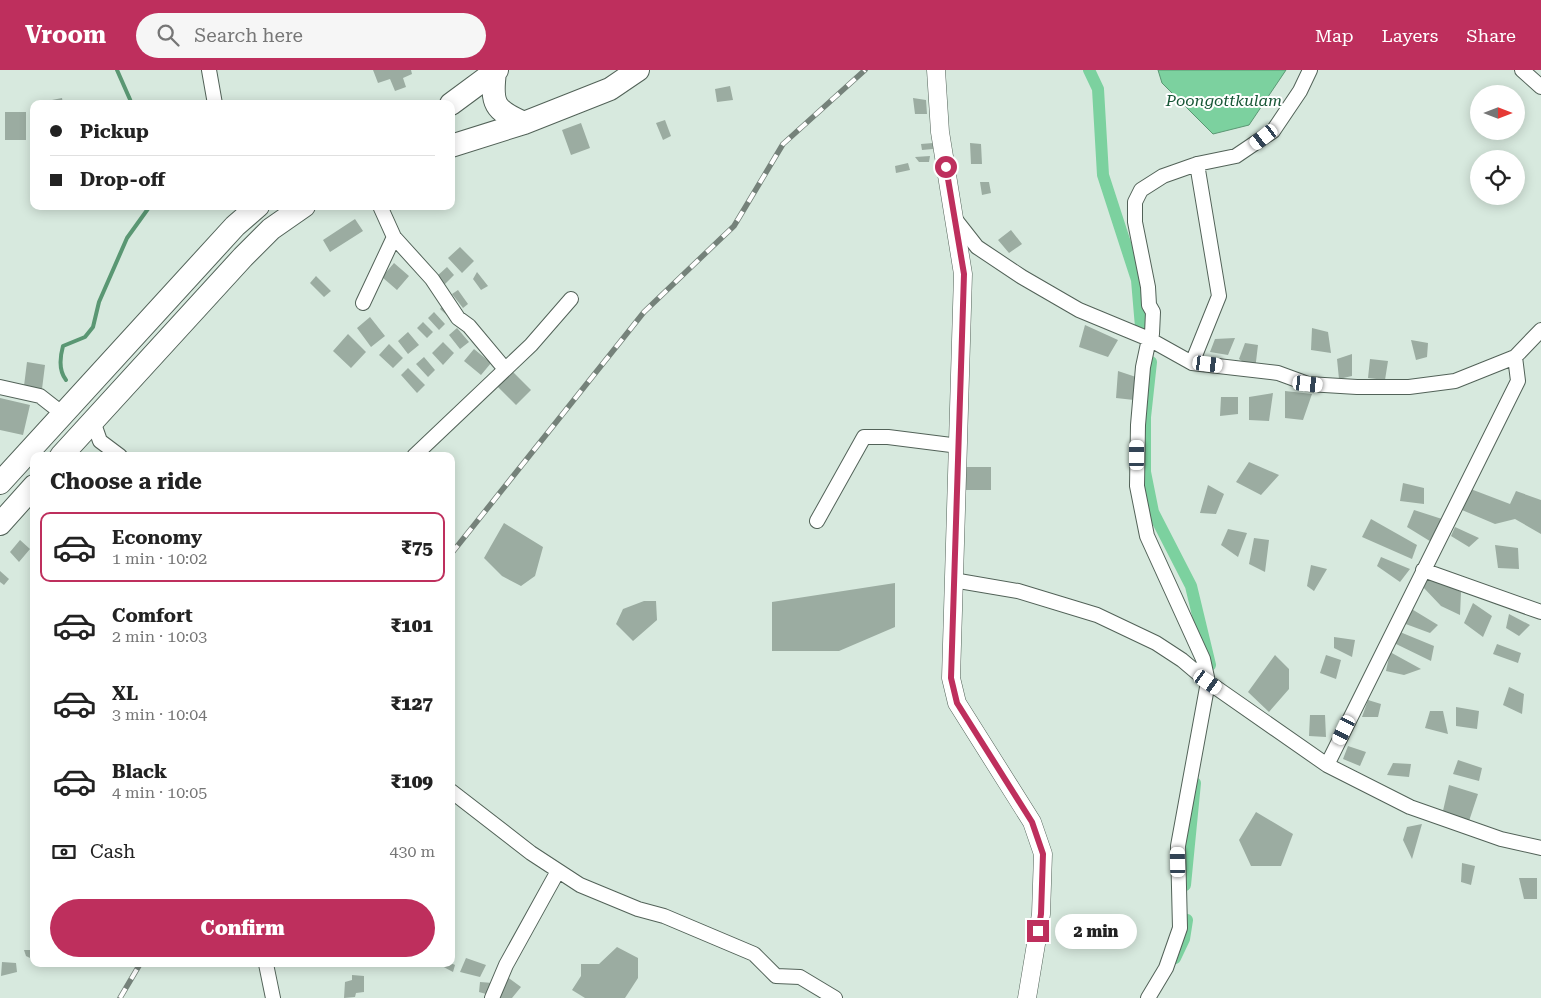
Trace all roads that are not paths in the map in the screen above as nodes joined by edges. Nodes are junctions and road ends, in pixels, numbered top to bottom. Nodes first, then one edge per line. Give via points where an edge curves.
1 (209, 70) edge
2 (638, 70) edge
3 (936, 70) edge
4 (1310, 70) edge
5 (1522, 70) edge
6 (496, 71) edge
7 (1541, 87) edge
8 (214, 100) edge
9 (455, 101) edge
10 (524, 123) junction
11 (455, 145) edge
12 (1198, 164) junction
13 (253, 210) edge
14 (298, 210) edge
15 (382, 210) edge
16 (954, 219) junction
17 (394, 237) junction
18 (571, 299) dead end
19 (363, 303) dead end
20 (1541, 330) edge
21 (1149, 339) junction
22 (1515, 357) junction
23 (1192, 363) junction
24 (505, 369) junction
25 (0, 387) edge
26 (63, 414) junction
27 (93, 421) junction
28 (959, 446) junction
29 (65, 452) edge
30 (114, 452) edge
31 (418, 452) edge
32 (0, 483) edge
33 (30, 490) edge
34 (817, 521) dead end
35 (0, 524) edge
36 (1423, 570) junction
37 (954, 580) junction
38 (1541, 612) edge
39 (1208, 682) junction
40 (1327, 765) junction
41 (455, 793) edge
42 (1541, 848) edge
43 (558, 871) junction
44 (267, 967) edge
45 (273, 998) edge
46 (492, 998) edge
47 (835, 998) edge
48 (1027, 998) edge
49 (1148, 998) edge

1 - 8 street
2 - 10 main road via 567,112
3 - 16 street via 940,132
4 - 12 street via 1273,131 1236,156
5 - 7 street
6 - 9 main road
6 - 10 main road via 493,92 496,106 504,115
10 - 11 main road
12 - 21 street via 1155,180 1141,190 1136,202 1136,222 1153,312
12 - 23 street via 1219,296
13 - 26 main road
14 - 27 main road via 271,229 243,257
15 - 17 street
16 - 21 street via 977,247 1022,277 1079,310
16 - 28 street via 964,274
17 - 19 street
17 - 24 street via 432,279 458,318 469,326
18 - 24 street
20 - 22 street
21 - 23 street
21 - 39 street via 1138,425 1137,486 1147,536 1203,659
22 - 23 street via 1455,381 1392,388 1308,384 1278,373
22 - 36 street via 1518,381
24 - 31 street
25 - 26 street via 40,396
26 - 32 main road
27 - 29 main road
27 - 30 street via 100,442
28 - 34 street via 864,437
28 - 37 street
33 - 35 main road
36 - 38 street
36 - 40 street
37 - 39 street via 1018,591 1097,615 1156,643
37 - 48 street via 951,678 957,703 1032,822 1043,854 1041,914
39 - 40 street
39 - 49 street via 1178,846 1180,928 1166,968
40 - 42 street via 1410,806 1501,840
41 - 43 street
43 - 46 street via 506,965
43 - 47 street via 606,897 664,916 754,954 776,976 800,977
44 - 45 street

